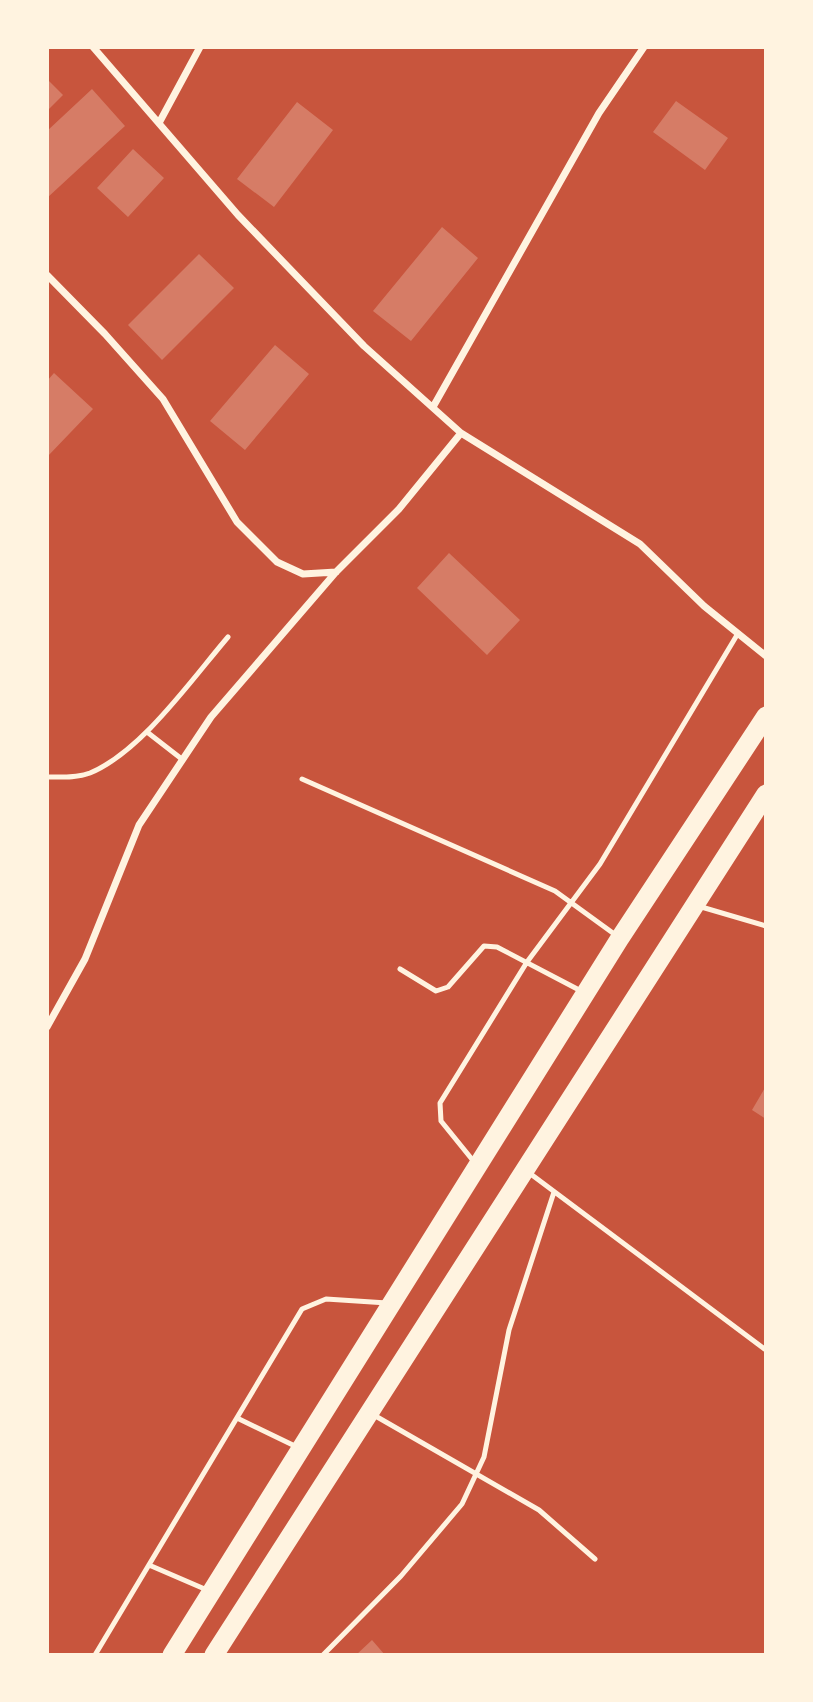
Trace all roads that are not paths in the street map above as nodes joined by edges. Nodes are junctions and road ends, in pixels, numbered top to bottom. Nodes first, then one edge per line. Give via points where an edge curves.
1 (93, 47) edge
2 (200, 47) edge
3 (644, 47) edge
4 (159, 123) junction
5 (47, 275) edge
6 (433, 407) junction
7 (461, 433) junction
8 (336, 572) junction
9 (737, 635) junction
10 (228, 637) dead end
11 (766, 656) edge
12 (766, 716) edge
13 (147, 732) junction
14 (183, 760) junction
15 (47, 777) edge
16 (302, 779) dead end
17 (766, 794) edge
18 (572, 904) junction
19 (695, 905) junction
20 (766, 926) edge
21 (620, 938) junction
22 (527, 962) junction
23 (400, 968) dead end
24 (586, 994) junction
25 (47, 1027) edge
26 (477, 1165) junction
27 (525, 1170) junction
28 (554, 1192) junction
29 (391, 1304) junction
30 (766, 1350) edge
31 (370, 1412) junction
32 (237, 1418) junction
33 (302, 1449) junction
34 (476, 1475) junction
35 (595, 1559) dead end
36 (149, 1565) junction
37 (212, 1592) junction
38 (95, 1655) edge
39 (172, 1655) edge
40 (214, 1655) edge
41 (323, 1655) edge

1 - 4 street
2 - 4 street
3 - 6 street via 599,113
4 - 6 street via 238,215 364,346
5 - 8 street via 163,399 237,522 277,562 303,574
6 - 7 street
7 - 8 street via 399,509
7 - 9 street via 640,544
8 - 14 street via 211,717
9 - 11 street
9 - 18 lane
10 - 13 lane
12 - 21 highway
13 - 14 lane
13 - 15 lane via 88,774
14 - 25 street via 139,825 85,959
16 - 18 lane via 555,891
17 - 19 highway
18 - 21 lane
18 - 22 lane
19 - 20 lane
19 - 27 highway
21 - 24 highway
22 - 23 lane via 497,947 484,946 448,987 436,991
22 - 24 lane
22 - 26 lane via 440,1103 441,1121
24 - 26 highway
26 - 29 highway
27 - 28 lane
27 - 31 highway
28 - 30 lane
28 - 34 lane via 509,1330 484,1457
29 - 32 lane via 327,1299 302,1309
29 - 33 highway
31 - 34 lane
31 - 40 highway
32 - 33 lane
32 - 36 lane
33 - 37 highway
34 - 35 lane via 539,1510
34 - 41 lane via 462,1504 401,1576
36 - 37 lane
36 - 38 lane
37 - 39 highway

